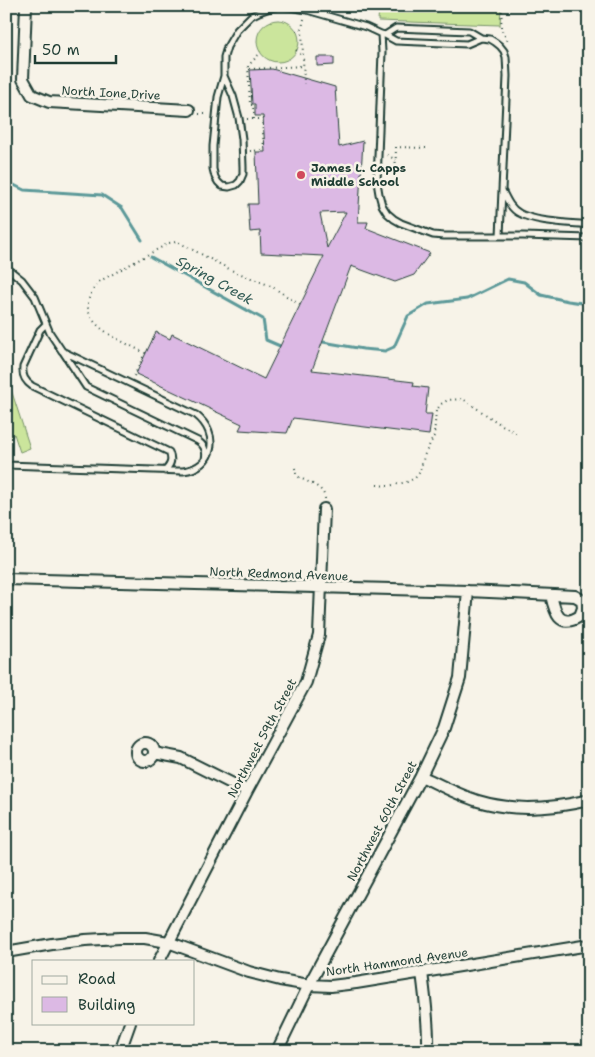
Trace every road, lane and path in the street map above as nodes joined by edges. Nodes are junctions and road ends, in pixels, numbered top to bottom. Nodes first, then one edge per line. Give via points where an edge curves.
1 (26, 6) edge
2 (502, 6) edge
3 (304, 19) dead end
4 (302, 28) junction
5 (296, 30) dead end
6 (383, 34) junction
7 (481, 38) junction
8 (296, 50) dead end
9 (504, 51) junction
10 (261, 52) dead end
11 (303, 57) junction
12 (304, 66) junction
13 (248, 69) junction
14 (224, 76) junction
15 (304, 84) dead end
16 (189, 110) dead end
17 (248, 119) dead end
18 (254, 119) junction
19 (426, 148) dead end
20 (243, 151) junction
21 (385, 154) dead end
22 (396, 160) junction
23 (395, 183) dead end
24 (502, 189) junction
25 (589, 224) edge
26 (500, 236) junction
27 (589, 238) edge
28 (6, 267) edge
29 (300, 304) dead end
30 (46, 324) junction
31 (62, 351) junction
32 (133, 378) dead end
33 (519, 435) dead end
34 (204, 461) junction
35 (6, 466) edge
36 (295, 468) dead end
37 (164, 471) junction
38 (377, 485) dead end
39 (324, 509) joint
40 (6, 579) edge
41 (322, 587) junction
42 (468, 591) junction
43 (551, 595) dead end
44 (154, 753) dead end
45 (421, 776) junction
46 (247, 791) junction
47 (589, 800) edge
48 (168, 942) junction
49 (589, 945) edge
50 (6, 952) edge
51 (159, 960) edge
52 (422, 972) junction
53 (309, 985) junction
54 (130, 1024) edge
55 (120, 1051) edge
56 (278, 1051) edge
57 (428, 1051) edge

1 - 16 street, North Ione Drive via 23,78 32,95 49,102
2 - 9 path via 501,29 509,42
3 - 4 path
4 - 5 path
4 - 11 path
6 - 7 lane via 396,41 468,44
6 - 7 lane via 396,28 469,31
6 - 14 lane via 300,8 270,8 251,16 237,30 224,57
6 - 26 lane via 377,182 382,205 394,219 438,236
7 - 9 lane via 490,39
8 - 11 path
9 - 24 lane via 507,70
10 - 13 path
11 - 12 path
12 - 13 path
12 - 15 path
13 - 18 path
14 - 20 lane via 239,118
14 - 20 lane via 218,96 213,146 213,169 222,186 229,187 240,181 244,167
17 - 18 path
18 - 20 path via 263,119 264,150
19 - 22 path via 396,147
21 - 22 path
22 - 23 path
24 - 25 lane via 508,204 518,213 532,218
24 - 26 lane
26 - 27 lane
28 - 30 lane via 28,287
29 - 32 path via 271,286 231,270 184,245 169,243 100,281 90,295 89,312 97,326 145,352
30 - 31 lane
30 - 37 lane via 22,367 26,382 169,452 170,464
31 - 34 lane via 86,386 202,443 206,451
31 - 34 lane via 203,420 211,440 209,455
33 - 38 path via 463,399 448,400 436,411 434,436 415,478 388,486
34 - 37 lane via 189,470
35 - 37 lane
36 - 39 path via 298,477 323,492
39 - 41 street, Northwest 59th Street
40 - 41 street, North Redmond Avenue
41 - 42 street, North Redmond Avenue
41 - 46 street, Northwest 59th Street via 319,635 306,682
42 - 43 street, North Redmond Avenue
42 - 45 street, Northwest 60th Street via 460,678 444,728
44 - 46 street via 181,758
45 - 47 street via 478,801 502,806 546,808
45 - 53 street, Northwest 60th Street
46 - 48 street, Northwest 59th Street
48 - 50 street, North Hammond Avenue via 120,938
48 - 51 street, Northwest 59th Street
48 - 53 street, North Hammond Avenue via 249,972
49 - 52 street, North Hammond Avenue
52 - 53 street, North Hammond Avenue via 332,986
52 - 57 street
53 - 56 street, Northwest 60th Street
54 - 55 street

